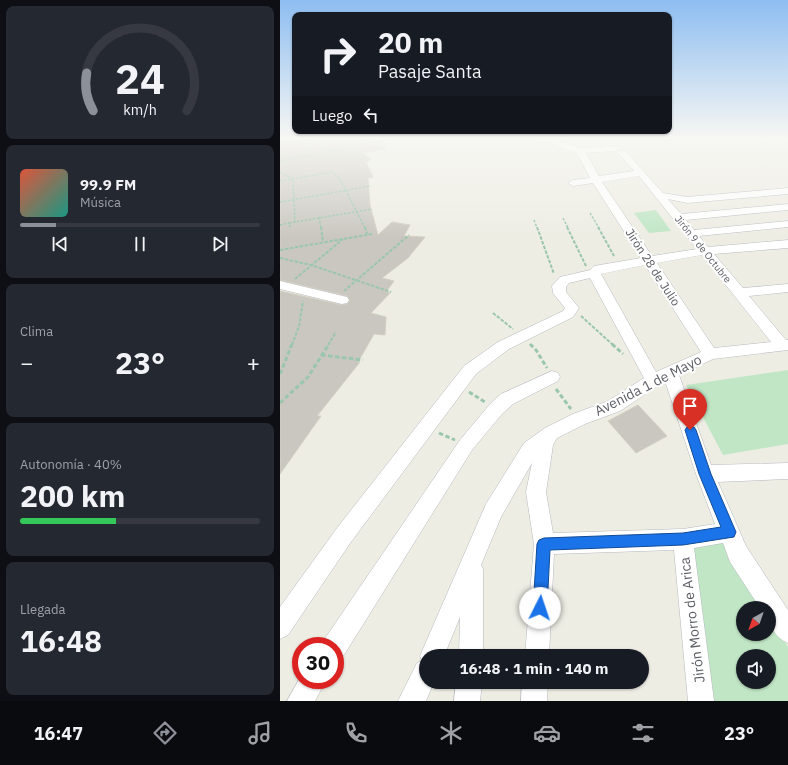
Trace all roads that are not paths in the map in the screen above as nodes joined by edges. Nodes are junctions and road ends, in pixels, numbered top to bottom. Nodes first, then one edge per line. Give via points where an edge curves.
1 (591, 172) edge
2 (641, 173) joint
3 (596, 180) junction
4 (573, 182) dead end
5 (788, 191) edge
6 (660, 196) junction
7 (788, 207) edge
8 (677, 218) junction
9 (788, 224) edge
10 (690, 234) junction
11 (786, 244) edge
12 (704, 251) junction
13 (648, 260) junction
14 (592, 273) junction
15 (283, 286) edge
16 (788, 288) edge
17 (739, 293) junction
18 (339, 299) road end
19 (785, 345) edge
20 (710, 354) junction
21 (670, 372) junction
22 (552, 377) road end
23 (653, 380) junction
24 (551, 433) junction
25 (788, 471) edge
26 (705, 474) junction
27 (729, 532) junction
28 (683, 539) junction
29 (544, 544) junction
30 (472, 561) junction
31 (280, 627) edge
32 (788, 632) edge
33 (341, 637) edge
34 (435, 649) edge
35 (471, 649) edge
36 (537, 649) edge
37 (419, 688) edge
38 (307, 689) edge
39 (468, 689) edge
40 (535, 689) edge
41 (300, 701) edge
42 (411, 701) edge
43 (467, 701) edge
44 (534, 701) edge
45 (701, 701) edge

1 - 3 street, Jirón 28 de Julio
2 - 3 street
2 - 6 street, Jirón 9 de Octubre
3 - 4 street
3 - 13 street, Jirón 28 de Julio
5 - 6 street via 687,200
6 - 8 street, Jirón 9 de Octubre
7 - 8 street
8 - 10 street, Jirón 9 de Octubre
9 - 10 street
10 - 12 street, Jirón 9 de Octubre
11 - 12 street
12 - 13 street
12 - 17 street, Jirón 9 de Octubre
13 - 14 street via 603,267
13 - 20 street, Jirón 28 de Julio
14 - 23 street
14 - 31 street via 565,280 560,284 560,293 572,311 481,360 457,385 344,535
15 - 18 street
16 - 17 street
17 - 19 street, Jirón 9 de Octubre
19 - 20 street, Avenida 1 de Mayo
20 - 21 street, Avenida 1 de Mayo
21 - 23 street, Avenida 1 de Mayo
21 - 26 street
22 - 33 street via 507,399 496,408 466,445
23 - 24 street, Avenida 1 de Mayo via 614,406
24 - 29 street via 544,444 536,492
24 - 30 street, Avenida 1 de Mayo via 530,449 493,511
25 - 26 street
26 - 27 street
27 - 28 street
27 - 32 street via 738,554
28 - 29 street
28 - 45 street, Jirón Morro de Arica
29 - 36 street
30 - 34 street, Avenida 1 de Mayo
30 - 35 street
37 - 42 street
38 - 41 street
39 - 43 street
40 - 44 street

